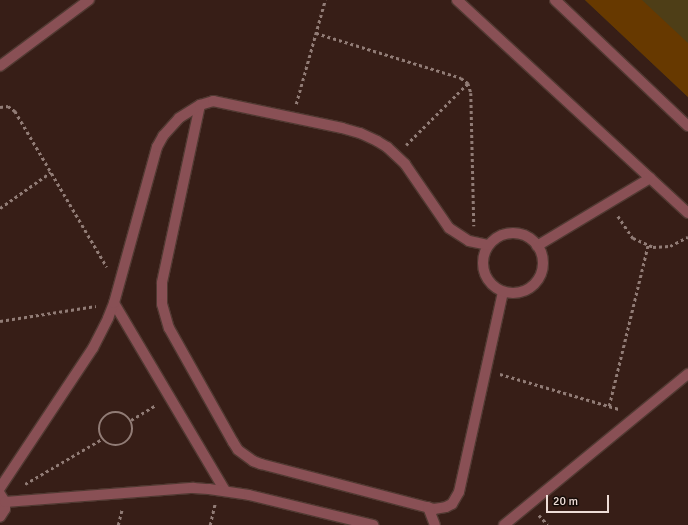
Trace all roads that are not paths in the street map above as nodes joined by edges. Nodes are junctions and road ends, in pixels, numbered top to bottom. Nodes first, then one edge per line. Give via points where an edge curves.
1 (89, 0) edge
2 (457, 0) edge
3 (555, 0) edge
4 (81, 4) edge
5 (0, 66) edge
6 (200, 105) junction
7 (688, 126) edge
8 (650, 178) junction
9 (688, 213) edge
10 (488, 245) junction
11 (538, 246) junction
12 (503, 292) junction
13 (114, 303) junction
14 (688, 374) edge
15 (225, 491) junction
16 (2, 495) edge
17 (428, 506) junction
18 (0, 517) edge
19 (373, 525) edge
20 (435, 525) edge
21 (504, 525) edge

1 - 4 lane
2 - 8 lane
3 - 7 lane
4 - 5 lane
6 - 10 lane via 213,101 360,133 396,154 413,174 449,228 458,236
6 - 13 lane via 179,118 157,147
6 - 17 lane via 162,283 162,304 169,328 233,442 246,456 261,464
8 - 9 lane
8 - 11 lane
10 - 11 lane via 504,234 513,233 531,239
10 - 12 lane via 482,263 484,272 488,281
11 - 12 lane via 543,264 537,281 521,292
12 - 17 lane via 459,492 452,504 446,508 434,509
13 - 15 lane
13 - 16 lane via 93,348
14 - 21 lane
15 - 16 lane via 193,488
15 - 19 lane
16 - 18 lane via 5,510
17 - 20 lane

